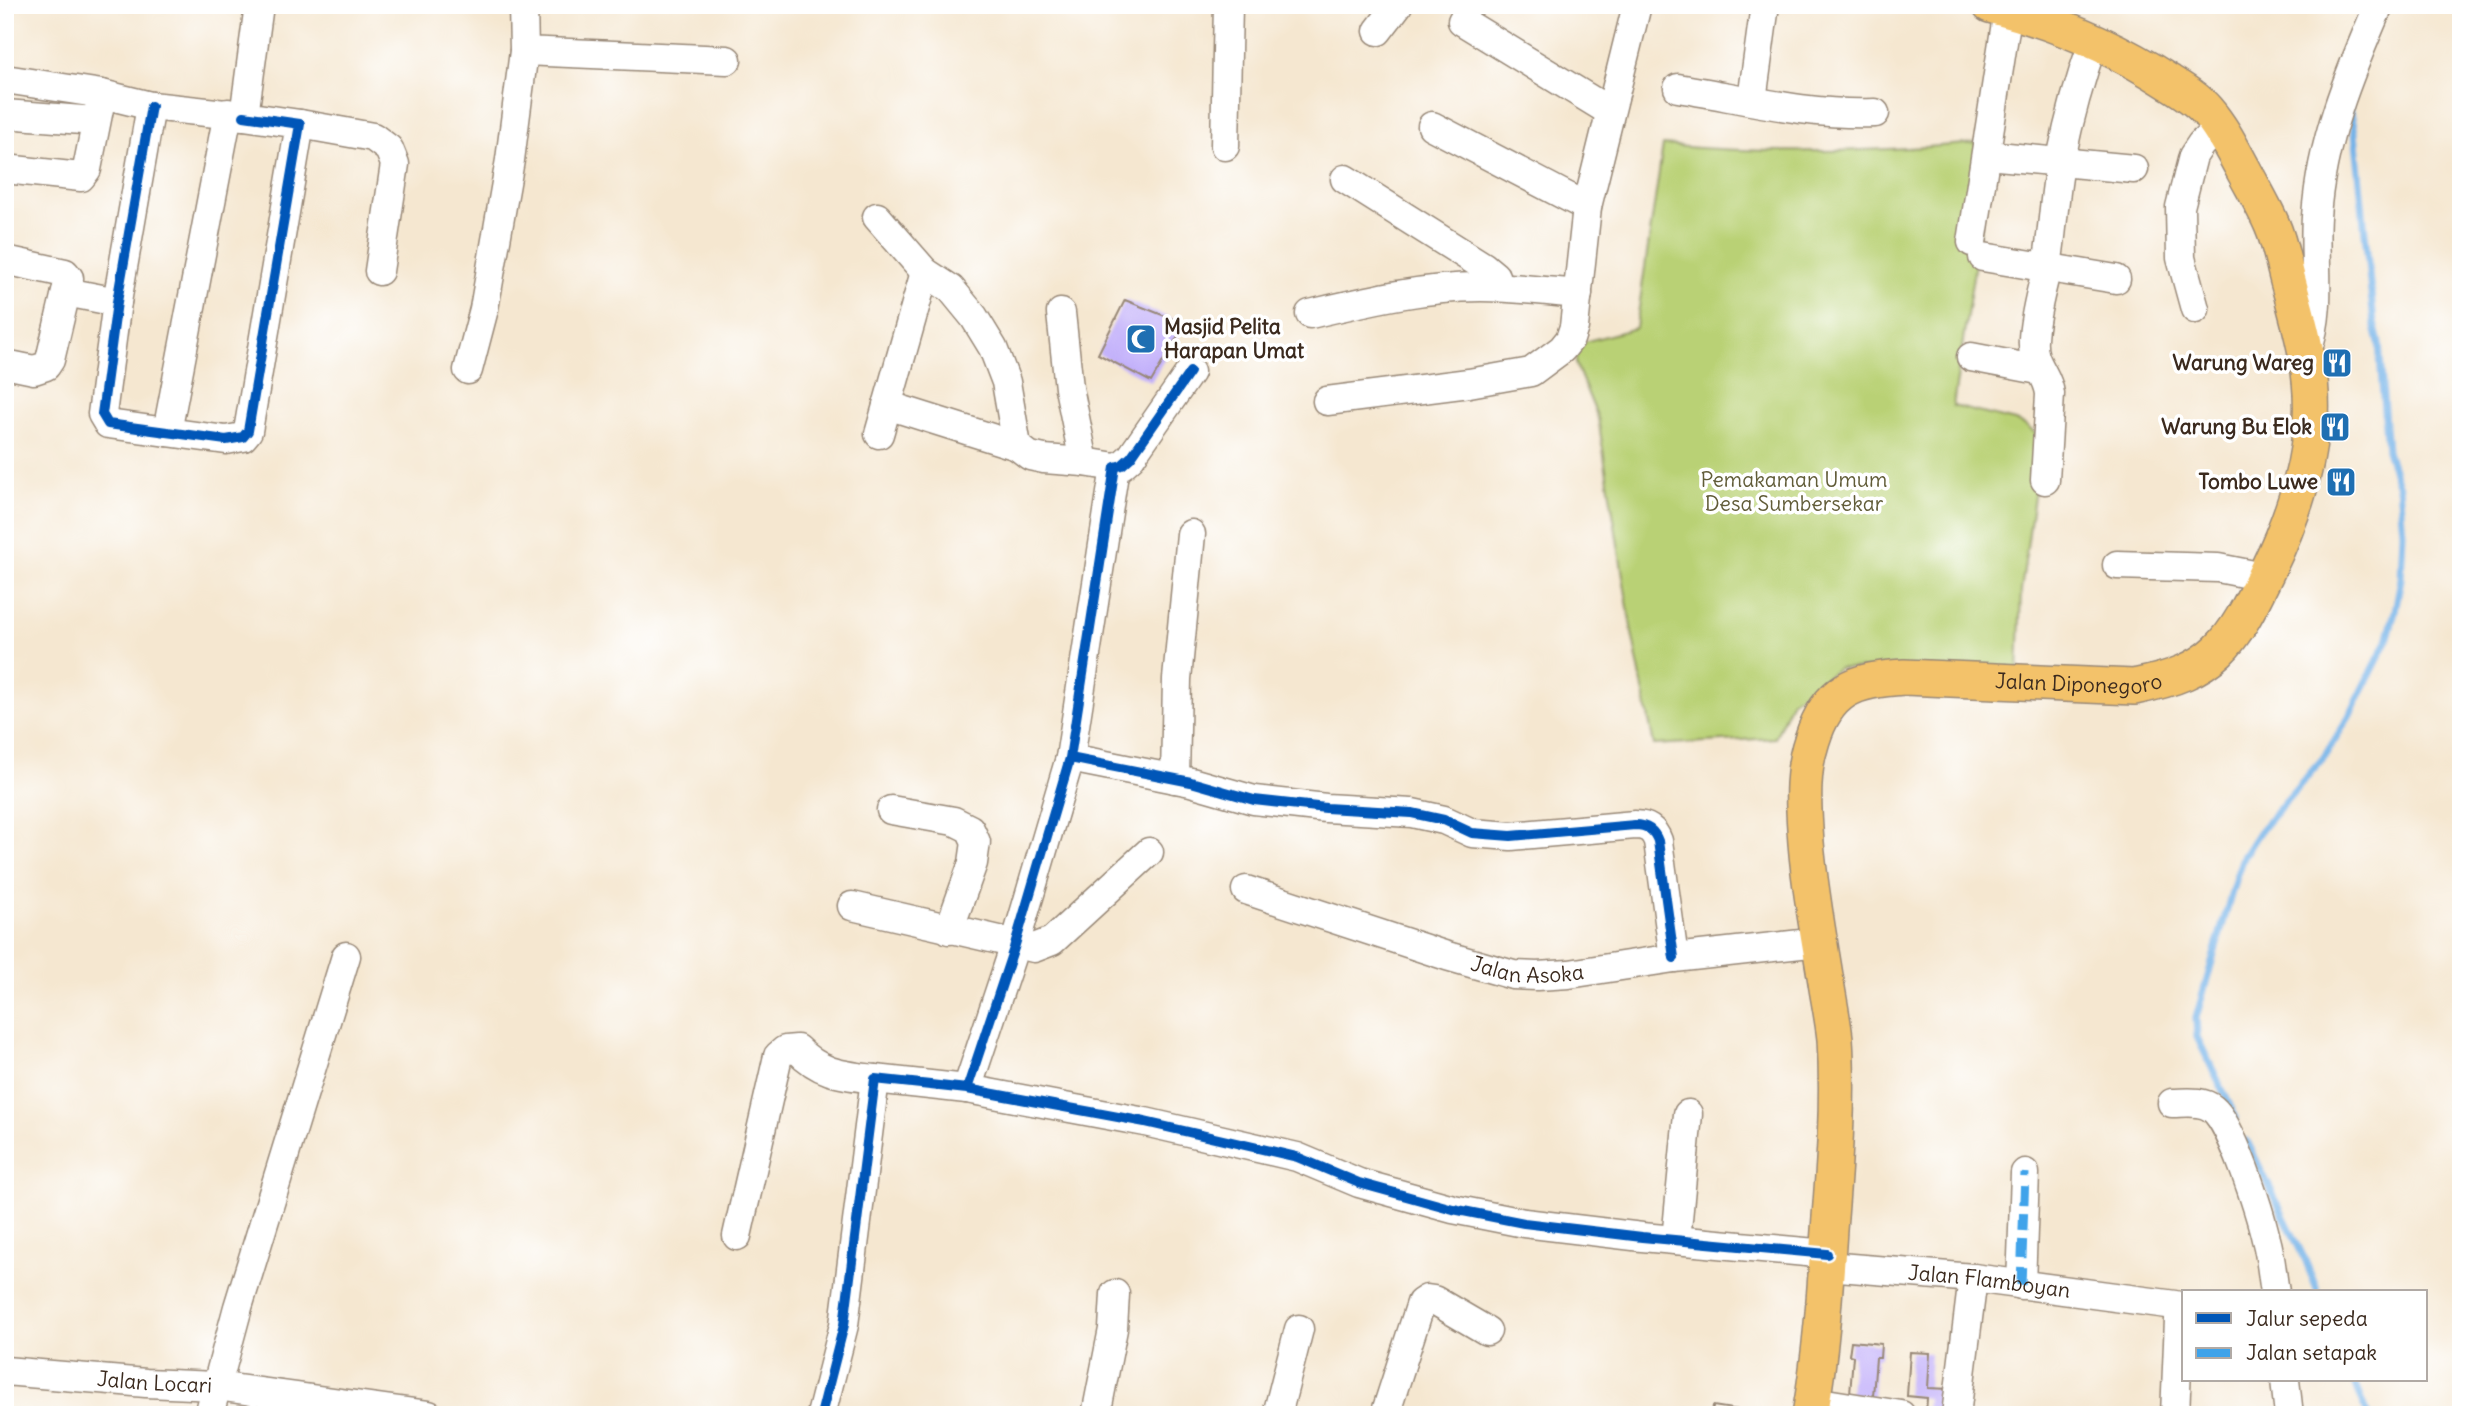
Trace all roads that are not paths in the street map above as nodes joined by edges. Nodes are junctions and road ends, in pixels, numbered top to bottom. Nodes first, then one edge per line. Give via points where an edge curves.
1 (259, 5) edge
2 (523, 5) edge
3 (1228, 5) edge
4 (1398, 5) edge
5 (1637, 5) edge
6 (1765, 5) edge
7 (2379, 5) edge
8 (1999, 8) edge
9 (1462, 21) dead end
10 (1378, 30) dead end
11 (2094, 40) junction
12 (524, 51) junction
13 (727, 60) dead end
14 (5, 79) edge
15 (1678, 88) dead end
16 (1752, 100) junction
17 (152, 106) junction
18 (98, 108) junction
19 (1609, 111) junction
20 (1875, 113) dead end
21 (5, 114) edge
22 (236, 115) junction
23 (300, 124) junction
24 (1432, 126) dead end
25 (2219, 127) junction
26 (1225, 146) dead end
27 (1998, 156) dead end
28 (2060, 161) junction
29 (5, 169) edge
30 (2134, 169) dead end
31 (1345, 179) dead end
32 (1587, 207) junction
33 (877, 217) dead end
34 (5, 260) edge
35 (2046, 267) junction
36 (379, 271) dead end
37 (925, 272) junction
38 (2116, 279) dead end
39 (1498, 287) junction
40 (66, 292) junction
41 (1578, 294) junction
42 (117, 302) junction
43 (2195, 309) dead end
44 (1061, 313) dead end
45 (1310, 314) dead end
46 (2307, 351) junction
47 (1971, 357) dead end
48 (5, 364) edge
49 (468, 370) dead end
50 (2039, 370) junction
51 (1190, 372) dead end
52 (1327, 401) dead end
53 (887, 405) junction
54 (167, 432) junction
55 (879, 434) dead end
56 (1017, 446) junction
57 (1084, 462) junction
58 (1115, 467) junction
59 (2045, 480) dead end
60 (1191, 534) dead end
61 (2117, 565) dead end
62 (2264, 577) junction
63 (1070, 758) junction
64 (1175, 779) junction
65 (891, 810) dead end
66 (1149, 852) dead end
67 (1246, 890) dead end
68 (852, 906) dead end
69 (949, 930) junction
70 (1015, 942) junction
71 (1819, 942) junction
72 (346, 956) dead end
73 (1674, 958) junction
74 (875, 1079) junction
75 (967, 1089) junction
76 (2172, 1103) dead end
77 (1688, 1114) dead end
78 (2025, 1173) dead end
79 (737, 1236) dead end
80 (1676, 1240) junction
81 (1827, 1260) junction
82 (1973, 1278) junction
83 (2021, 1285) junction
84 (2275, 1290) edge
85 (1115, 1294) dead end
86 (1299, 1329) dead end
87 (1487, 1331) dead end
88 (5, 1371) edge
89 (2285, 1382) edge
90 (216, 1386) junction
91 (339, 1408) edge
92 (1811, 1408) edge
93 (209, 1415) edge
94 (429, 1415) edge
95 (821, 1415) edge
96 (1096, 1415) edge
97 (1277, 1415) edge
98 (1385, 1415) edge
99 (1901, 1415) edge
100 (1956, 1415) edge
101 (2175, 1415) edge
102 (2289, 1415) edge

1 - 22 street
2 - 12 street
3 - 26 street
4 - 10 street
5 - 19 street
6 - 16 street
7 - 46 street via 2343,93 2323,163 2316,217 2317,298
8 - 11 main road, Jalan Diponegoro
8 - 35 street via 1977,249
9 - 19 street
11 - 25 main road, Jalan Diponegoro via 2183,91 2205,108
11 - 28 street
12 - 13 street
12 - 49 street via 508,174
14 - 18 street via 86,90
15 - 16 street
16 - 20 street via 1837,113
17 - 18 street
17 - 22 street
17 - 42 street
18 - 21 street
18 - 29 street via 87,173 81,177
19 - 32 street
22 - 23 street
22 - 54 street
23 - 36 street via 373,137 389,149 395,164
23 - 54 street via 247,433 230,440
24 - 32 street
25 - 43 street via 2193,156 2180,207 2181,258
25 - 46 main road, Jalan Diponegoro via 2273,227
27 - 28 street
28 - 30 street
28 - 35 street
31 - 39 street via 1483,266 1495,276
32 - 41 street
33 - 37 street
34 - 40 street via 65,273 69,278
35 - 38 street
35 - 50 street via 2032,341
37 - 53 street
37 - 56 street via 951,289 993,348 1006,382
39 - 41 street
39 - 45 street via 1420,291
40 - 42 street
40 - 48 street via 46,366 34,370
41 - 52 street via 1570,339 1531,372
42 - 54 street via 103,419 108,424
44 - 57 street via 1069,388
46 - 62 main road, Jalan Diponegoro via 2311,391 2307,453 2292,509
47 - 50 street
50 - 59 street via 2049,383 2050,394
51 - 58 street via 1131,457
53 - 55 street
53 - 56 street
56 - 57 street via 1030,456
57 - 58 street
58 - 63 street
60 - 64 street via 1177,679
61 - 62 street via 2218,568
62 - 71 main road, Jalan Diponegoro via 2225,645 2203,664 2165,681 2105,687 1903,677 1859,682 1841,694 1826,708 1805,765 1807,865
63 - 64 street
63 - 70 street
64 - 73 street via 1254,800 1412,813 1472,833 1511,836 1646,826 1658,841
65 - 69 street via 954,821 970,829 976,842 973,863
66 - 70 street via 1052,941 1034,948
67 - 73 street, Jalan Asoka via 1513,975 1569,974
68 - 69 street
69 - 70 street
70 - 75 street
71 - 73 street, Jalan Asoka
71 - 81 main road, Jalan Diponegoro via 1835,1038 1835,1147
72 - 90 street
74 - 75 street, Jalan Flamboyan
74 - 79 street, Jalan Flamboyan via 831,1073 797,1049 778,1056
74 - 95 street via 844,1325
75 - 80 street, Jalan Flamboyan via 1145,1122 1297,1157 1359,1183 1453,1209 1524,1223
76 - 84 street via 2201,1103 2221,1117 2267,1240
77 - 80 street
78 - 83 street
80 - 81 street, Jalan Flamboyan
81 - 82 street, Jalan Flamboyan
81 - 92 main road, Jalan Diponegoro
82 - 83 street, Jalan Flamboyan
82 - 100 street
83 - 101 street, Jalan Flamboyan via 2175,1305 2179,1310
85 - 96 street
86 - 97 street
87 - 98 street via 1434,1300 1421,1303
88 - 90 street, Jalan Locari
89 - 102 street
90 - 91 street, Jalan Locari
90 - 93 street
91 - 94 street, Jalan Locari
92 - 99 street

